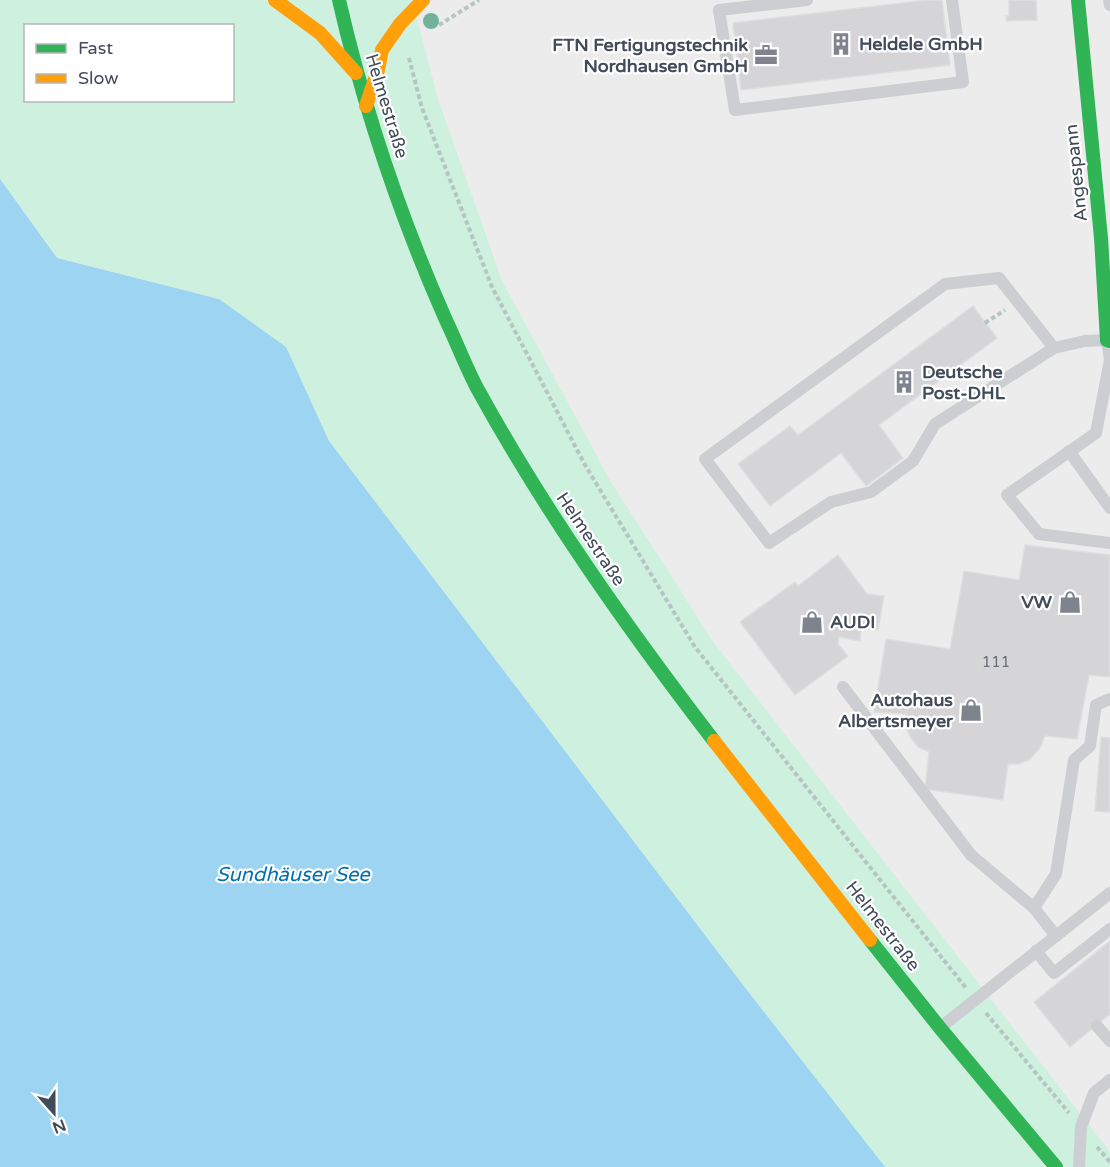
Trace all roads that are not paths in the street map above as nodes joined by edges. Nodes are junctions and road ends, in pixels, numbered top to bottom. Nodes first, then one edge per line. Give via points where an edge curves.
1 (276, 0) edge
2 (339, 0) edge
3 (423, 0) edge
4 (807, 0) edge
5 (952, 0) edge
6 (1078, 0) edge
7 (1110, 0) edge
8 (1110, 5) edge
9 (356, 74) junction
10 (366, 106) junction
11 (1109, 341) edge
12 (1054, 348) junction
13 (1070, 451) junction
14 (1110, 508) edge
15 (1110, 543) edge
16 (843, 687) dead end
17 (1110, 699) edge
18 (1110, 893) edge
19 (1034, 908) junction
20 (1110, 929) edge
21 (1056, 936) junction
22 (1036, 951) junction
23 (1097, 1026) dead end
24 (940, 1028) junction
25 (1110, 1041) edge
26 (1110, 1080) edge
27 (1056, 1167) edge
28 (1079, 1167) edge

1 - 9 main road via 315,28
2 - 9 main road, Helmestraße
3 - 10 main road via 382,51
4 - 5 lane via 719,10 735,110 963,82
6 - 11 main road, Angespann
7 - 8 lane
9 - 10 main road, Helmestraße
10 - 24 main road, Helmestraße via 423,268 452,333 476,386 545,504 647,654
11 - 12 lane via 1085,341
11 - 13 lane via 1110,360 1096,433
12 - 12 lane via 999,278 945,284 705,459 769,543 831,502 872,492 913,461 935,424
13 - 14 lane
13 - 15 lane via 1007,495 1039,534
16 - 19 lane via 971,855
17 - 19 lane via 1096,705 1090,746 1074,760 1056,874
18 - 21 lane
19 - 21 lane
20 - 22 lane via 1057,977
21 - 22 lane
22 - 24 lane
23 - 25 lane
24 - 27 main road, Helmestraße
26 - 28 lane via 1094,1093 1081,1127

